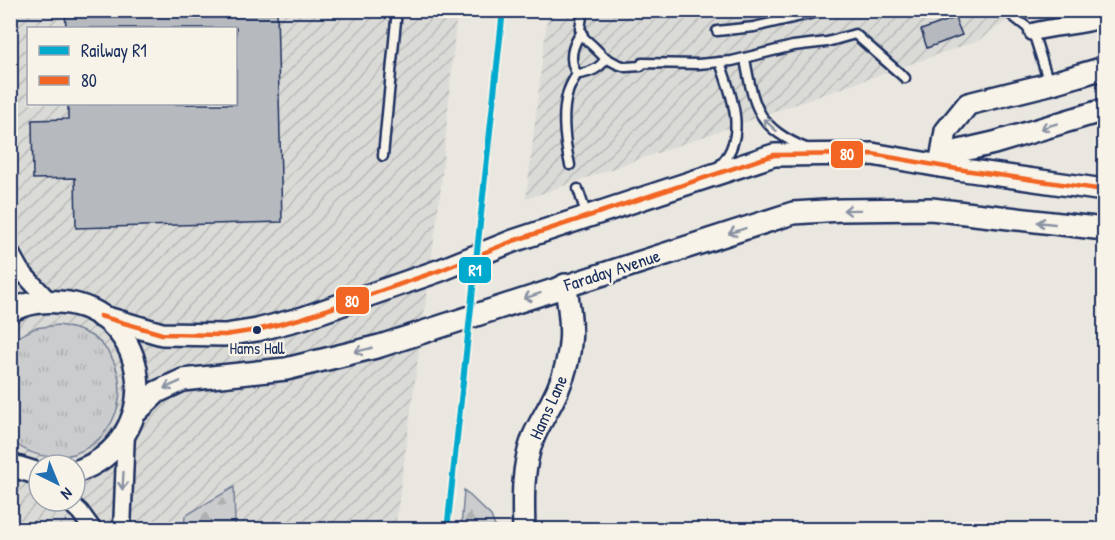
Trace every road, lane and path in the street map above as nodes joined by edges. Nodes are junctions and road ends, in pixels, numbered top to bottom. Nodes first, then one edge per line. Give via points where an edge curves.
1 (397, 10) edge
2 (583, 10) edge
3 (827, 10) edge
4 (1005, 10) edge
5 (1104, 18) edge
6 (717, 31) dead end
7 (582, 32) junction
8 (1033, 32) junction
9 (606, 58) junction
10 (745, 59) junction
11 (720, 62) junction
12 (1104, 68) edge
13 (577, 74) junction
14 (904, 78) dead end
15 (1049, 84) junction
16 (1104, 110) edge
17 (820, 153) junction
18 (383, 156) dead end
19 (941, 161) junction
20 (570, 165) dead end
21 (706, 177) junction
22 (578, 189) dead end
23 (1104, 190) edge
24 (587, 216) junction
25 (1104, 229) edge
26 (10, 252) edge
27 (565, 285) junction
28 (49, 301) junction
29 (10, 311) edge
30 (100, 316) junction
31 (130, 422) junction
32 (87, 467) edge
33 (82, 513) edge
34 (93, 530) edge
35 (122, 530) edge
36 (524, 530) edge

1 - 18 lane
2 - 7 lane
3 - 6 lane via 754,27
4 - 8 lane
5 - 8 street
7 - 9 lane
7 - 13 lane via 572,49 572,66
8 - 15 lane
9 - 11 lane via 626,67 642,63
9 - 13 lane via 595,69
10 - 11 lane
10 - 14 lane via 855,34
17 -> 10 lane via 766,123 756,108
11 - 21 lane via 737,125 731,148
12 - 15 street
13 - 20 lane via 568,92 565,119
15 - 19 street via 968,104 946,131
16 -> 19 street
17 - 19 street
17 - 21 street via 774,155
19 - 23 street
21 - 24 street
22 - 24 lane
24 - 30 street via 303,318 257,330 225,335 162,334
25 -> 27 street, Faraday Avenue via 931,209 793,213
26 - 28 street via 20,270
27 -> 31 street, Faraday Avenue via 419,334 286,369 183,380 157,392
27 - 36 street, Hams Lane via 573,333 569,357 526,464
28 - 29 street
28 - 30 street via 80,306
30 - 31 street via 116,330 132,354 138,383
31 - 32 street, Faraday Avenue via 113,450
31 -> 35 street
33 - 34 street

